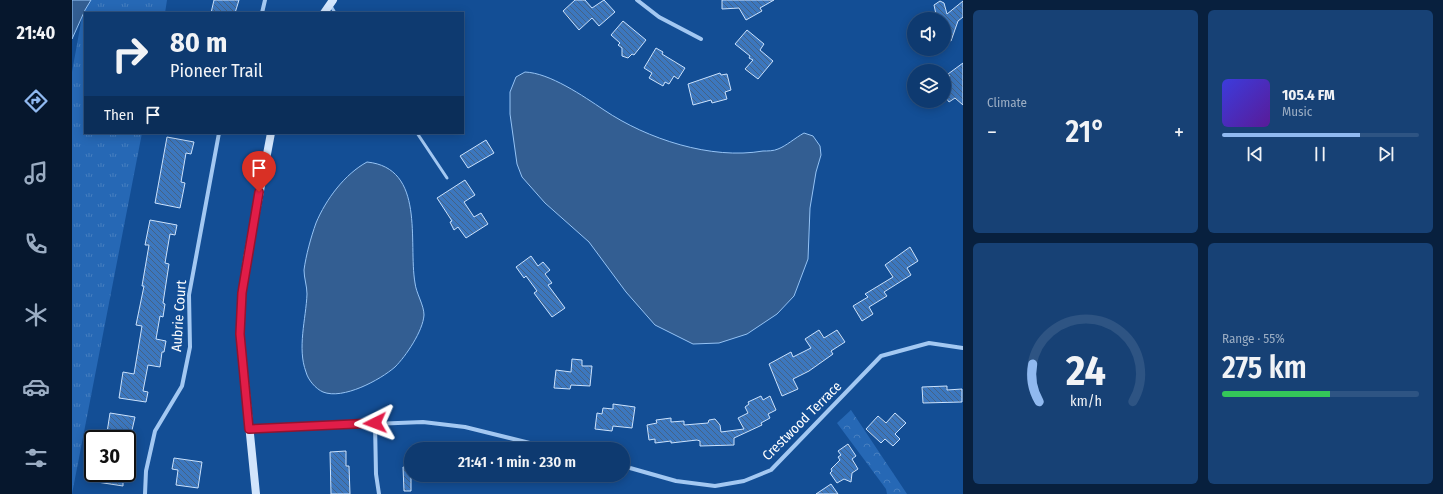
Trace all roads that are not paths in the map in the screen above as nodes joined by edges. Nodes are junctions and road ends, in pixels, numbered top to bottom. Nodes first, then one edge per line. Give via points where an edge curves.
1 (265, 0) edge
2 (637, 0) edge
3 (332, 3) edge
4 (262, 12) edge
5 (325, 12) edge
6 (701, 39) dead end
7 (219, 134) edge
8 (271, 134) edge
9 (418, 134) edge
10 (447, 178) dead end
11 (963, 348) edge
12 (375, 423) junction
13 (249, 429) junction
14 (525, 442) edge
15 (630, 468) edge
16 (146, 494) edge
17 (256, 494) edge
18 (379, 494) edge

1 - 4 street
2 - 6 street via 660,17
3 - 5 main road
7 - 16 street, Aubrie Court via 189,295 190,347 182,386 155,431 146,471
8 - 13 main road via 242,293 240,334
9 - 10 lane
11 - 15 street, Crestwood Terrace via 929,344 881,356 771,470 744,481 715,486 676,481
12 - 13 street
12 - 14 street via 423,422 464,427
12 - 18 street
13 - 17 main road

